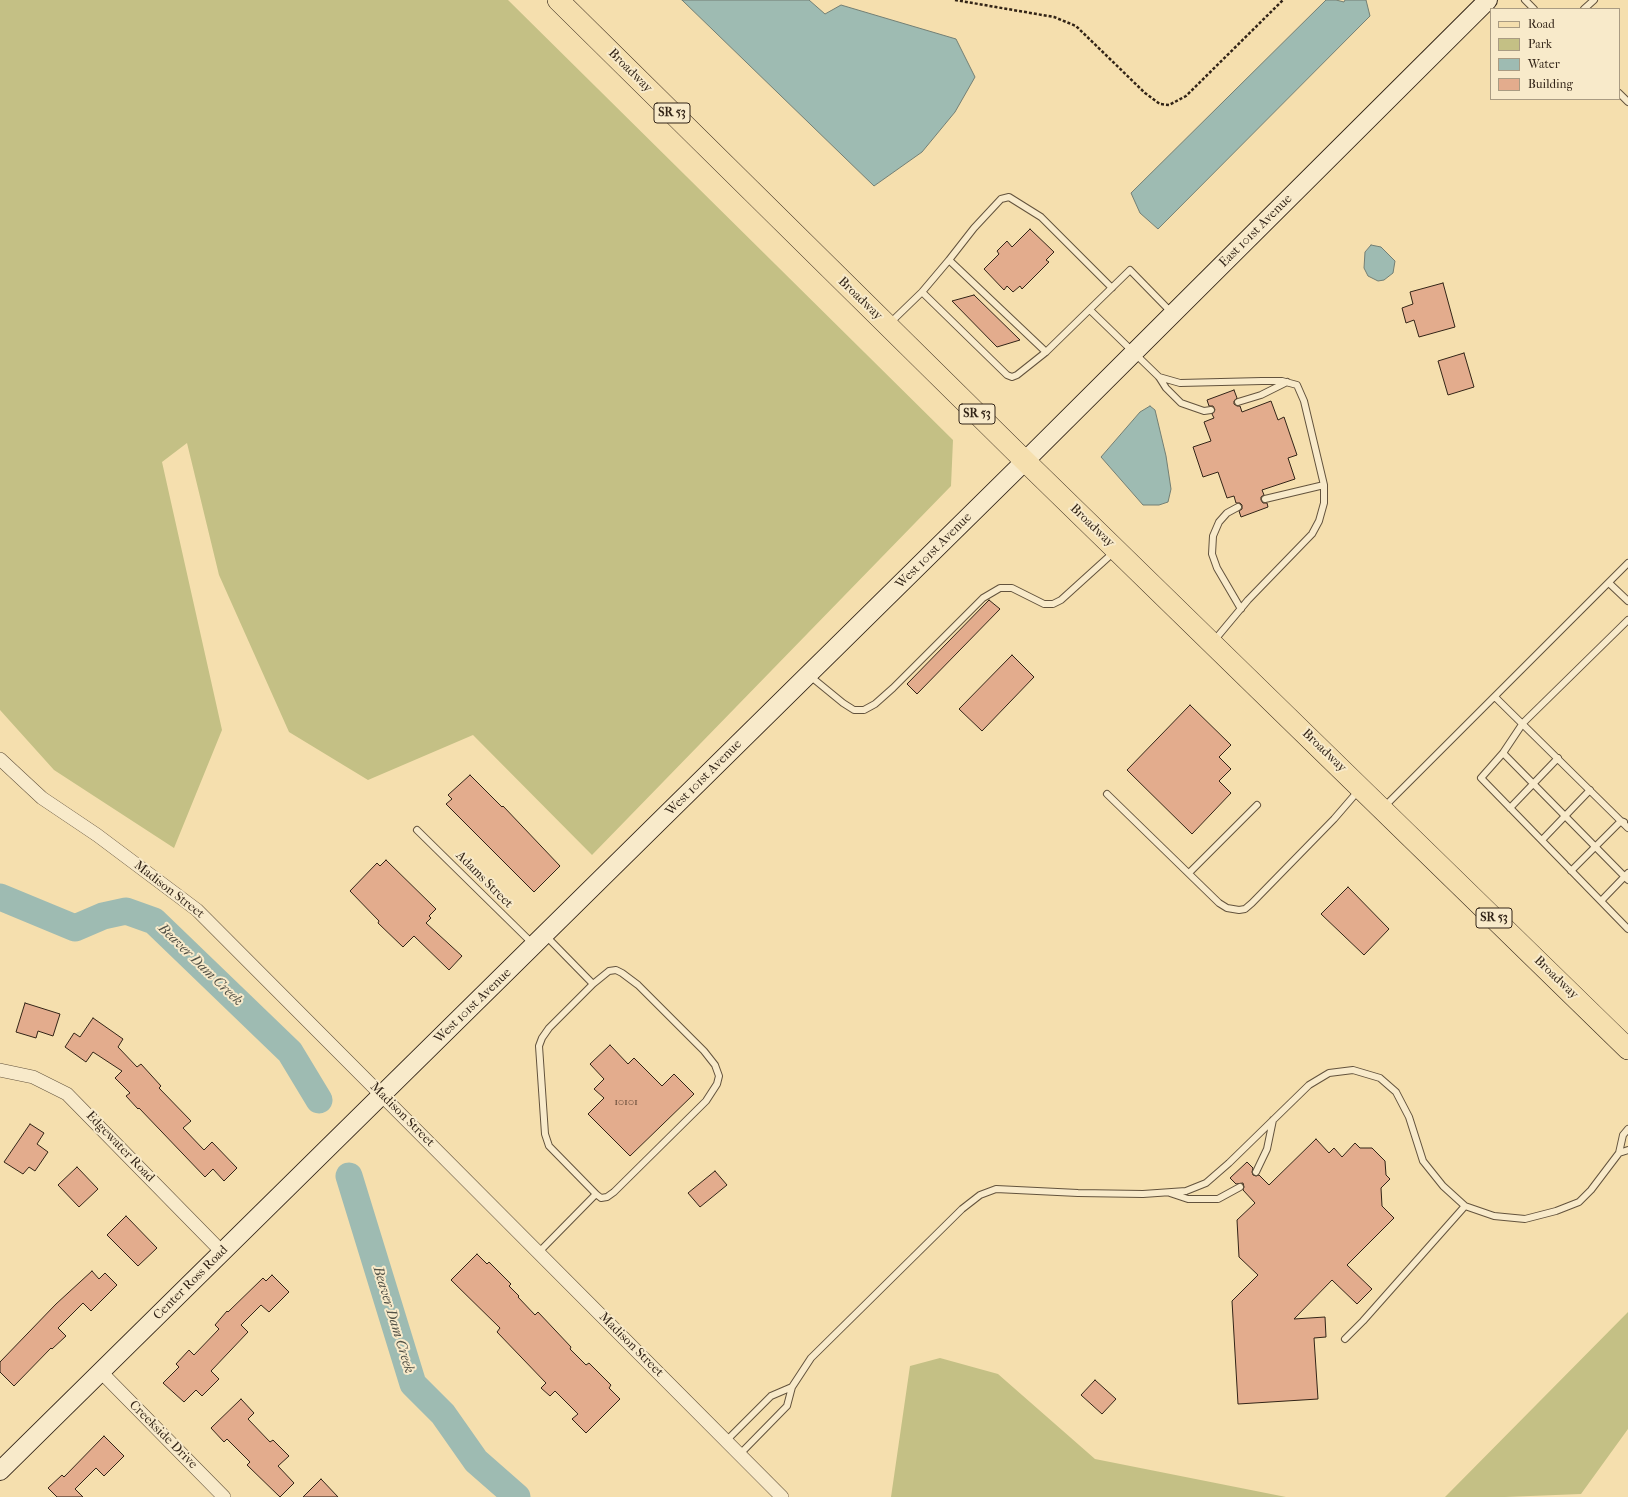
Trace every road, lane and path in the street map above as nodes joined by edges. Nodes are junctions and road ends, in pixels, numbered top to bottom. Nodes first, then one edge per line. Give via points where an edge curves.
1 (558, 0) edge
2 (955, 0) edge
3 (1283, 0) edge
4 (1488, 0) edge
5 (1525, 0) edge
6 (1594, 0) edge
7 (1533, 8) edge
8 (1585, 8) edge
9 (1620, 94) edge
10 (1628, 102) edge
11 (949, 260) junction
12 (1112, 288) junction
13 (922, 292) junction
14 (1090, 310) junction
15 (1173, 314) junction
16 (887, 326) junction
17 (1046, 352) junction
18 (1134, 353) junction
19 (1159, 378) junction
20 (1287, 382) junction
21 (1238, 402) dead end
22 (1211, 410) dead end
23 (1025, 461) junction
24 (1324, 485) junction
25 (1265, 499) dead end
26 (1238, 507) dead end
27 (1117, 550) junction
28 (1628, 563) edge
29 (1609, 583) junction
30 (1628, 602) edge
31 (1241, 609) junction
32 (1628, 620) edge
33 (1212, 643) junction
34 (808, 675) junction
35 (1495, 697) junction
36 (1523, 723) junction
37 (1503, 753) junction
38 (1558, 758) junction
39 (0, 759) edge
40 (1534, 784) junction
41 (1361, 787) junction
42 (1590, 790) junction
43 (1107, 794) dead end
44 (1257, 805) dead end
45 (1383, 808) junction
46 (1510, 808) junction
47 (1565, 816) junction
48 (1625, 822) edge
49 (1628, 828) edge
50 (417, 830) dead end
51 (1542, 840) junction
52 (1595, 846) junction
53 (1571, 871) junction
54 (1189, 873) junction
55 (1627, 876) edge
56 (1601, 901) junction
57 (1628, 928) edge
58 (540, 940) junction
59 (593, 984) junction
60 (1628, 1049) edge
61 (0, 1070) edge
62 (382, 1095) junction
63 (1274, 1120) junction
64 (1628, 1129) edge
65 (1628, 1150) edge
66 (1619, 1153) junction
67 (1256, 1172) dead end
68 (1240, 1187) dead end
69 (1167, 1192) junction
70 (596, 1194) junction
71 (1465, 1206) junction
72 (222, 1252) junction
73 (538, 1253) junction
74 (1345, 1339) dead end
75 (101, 1372) junction
76 (792, 1386) junction
77 (726, 1441) junction
78 (740, 1455) junction
79 (0, 1471) edge
80 (224, 1497) edge
81 (782, 1497) edge

1 - 16 main road, Broadway / SR 53
2 - 3 path via 1054,17 1076,26 1145,93 1160,104 1169,105 1186,96
4 - 15 street, East 101st Avenue
5 - 7 lane
6 - 8 lane
9 - 10 lane
11 - 12 lane via 1001,199 1009,197 1041,217
11 - 13 lane
11 - 17 lane
12 - 14 lane
12 - 15 lane via 1130,270
13 - 16 lane
13 - 17 lane via 1007,375 1017,375
14 - 17 lane
14 - 18 lane
15 - 18 street, East 101st Avenue
16 - 23 main road, Broadway / SR 53
18 - 19 lane
18 - 23 street, East 101st Avenue
19 - 20 lane via 1180,383
19 - 22 lane via 1181,403 1204,411
20 - 21 lane via 1261,395
20 - 24 lane via 1296,385 1304,401
23 - 27 main road, Broadway / SR 53
23 - 34 street, West 101st Avenue
24 - 25 lane
24 - 31 lane via 1324,503 1312,534
26 - 31 lane via 1219,522 1213,536 1212,554 1217,568
27 - 33 main road, Broadway / SR 53
27 - 34 lane via 1061,600 1053,604 1044,604 1012,588 1000,588 983,598 894,688 864,710 854,710
28 - 29 lane
29 - 30 lane
29 - 35 lane
31 - 33 lane
32 - 36 lane
33 - 41 main road, Broadway / SR 53
34 - 58 street, West 101st Avenue
35 - 36 lane
35 - 45 lane
36 - 37 lane
36 - 38 lane
37 - 40 lane
37 - 46 lane via 1480,778
38 - 40 lane
38 - 42 lane
39 - 62 street, Madison Street via 42,798 97,835 197,910
40 - 46 lane
40 - 47 lane
41 - 45 main road, Broadway / SR 53
41 - 54 lane via 1323,830 1245,908 1227,908
42 - 47 lane
42 - 48 lane
43 - 54 lane
44 - 54 lane
45 - 60 main road, Broadway / SR 53
46 - 51 lane
47 - 51 lane
47 - 52 lane
48 - 49 lane
48 - 52 lane
50 - 58 lane, Adams Street
51 - 53 lane
52 - 53 lane
52 - 55 lane
53 - 56 lane
55 - 56 lane
56 - 57 lane
58 - 59 lane, Adams Street
58 - 62 street, West 101st Avenue
59 - 70 lane via 549,1028 539,1046 543,1122 549,1146
59 - 70 lane via 609,971 616,970 622,973 638,985 704,1051 715,1065 719,1076 706,1101 614,1192 601,1198
61 - 72 street, Edgewater Road via 33,1077 67,1094
62 - 72 street, Center Ross Road
62 - 73 street, Madison Street
63 - 67 lane via 1267,1149
63 - 69 lane via 1206,1183 1186,1191
63 - 71 lane via 1309,1085 1329,1073 1353,1070 1380,1078 1396,1092 1409,1117 1423,1161 1443,1186
64 - 66 lane via 1623,1135
65 - 66 lane
66 - 71 lane via 1579,1202 1556,1211 1525,1219 1494,1216
68 - 69 lane via 1218,1199 1188,1199
69 - 76 lane via 1084,1193 996,1189 980,1195 956,1214 811,1358
70 - 73 lane
71 - 74 lane
72 - 75 street, Center Ross Road
73 - 77 street, Madison Street
75 - 79 street, Center Ross Road
75 - 80 street, Creekside Drive
76 - 77 lane via 771,1396
76 - 78 lane via 787,1406
77 - 78 street, Madison Street
78 - 81 street, Madison Street

